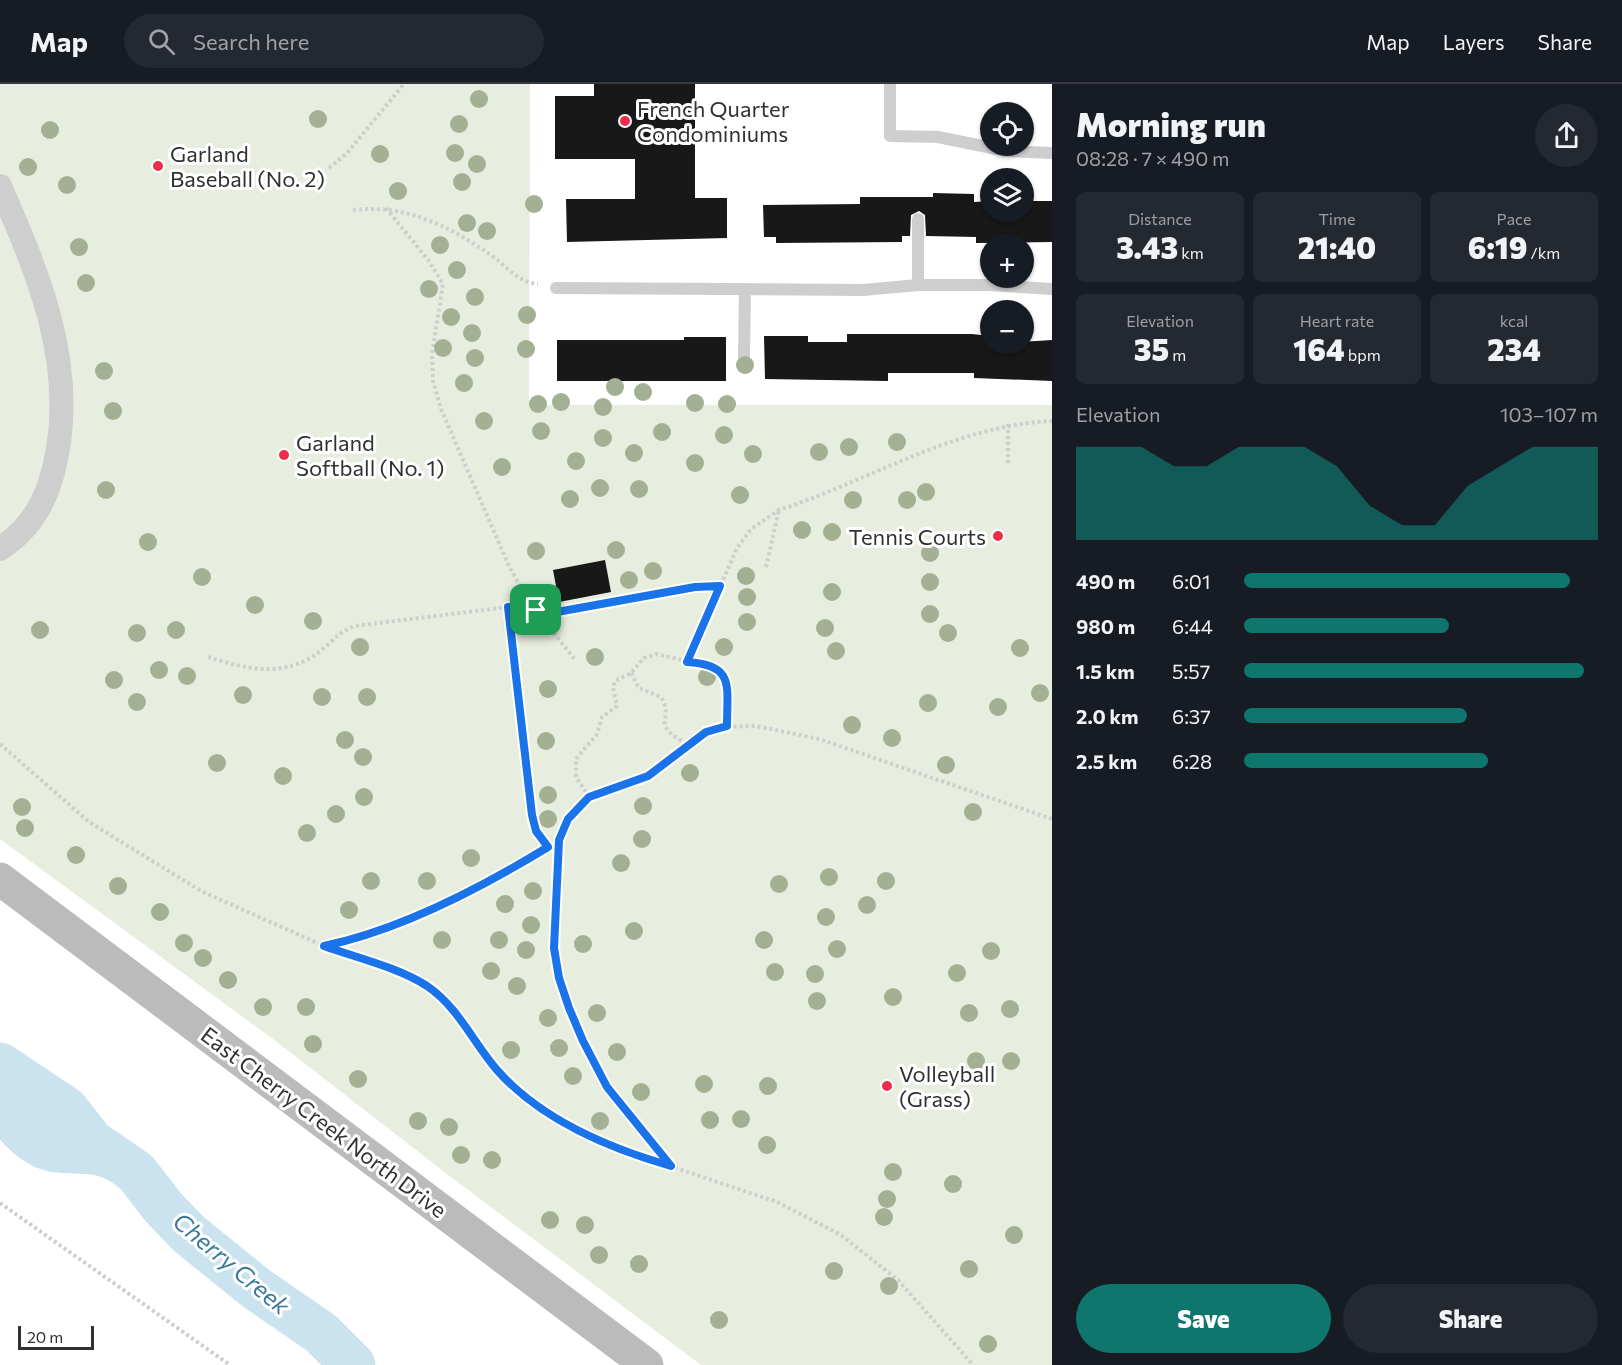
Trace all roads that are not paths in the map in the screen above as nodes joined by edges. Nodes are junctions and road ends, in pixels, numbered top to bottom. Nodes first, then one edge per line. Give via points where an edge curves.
1 (890, 84) edge
2 (1052, 153) edge
3 (0, 186) edge
4 (918, 219) dead end
5 (918, 285) junction
6 (556, 288) road end
7 (745, 289) junction
8 (1052, 290) edge
9 (744, 357) dead end
10 (0, 549) edge
11 (0, 879) edge
12 (647, 1365) edge

1 - 2 lane via 890,136 938,137 1007,151
3 - 10 street via 47,306 61,364 63,397 60,440 47,494 31,523
4 - 5 lane
5 - 7 lane via 863,290
5 - 8 lane
6 - 7 lane
7 - 9 lane
11 - 12 street, East Cherry Creek North Drive

